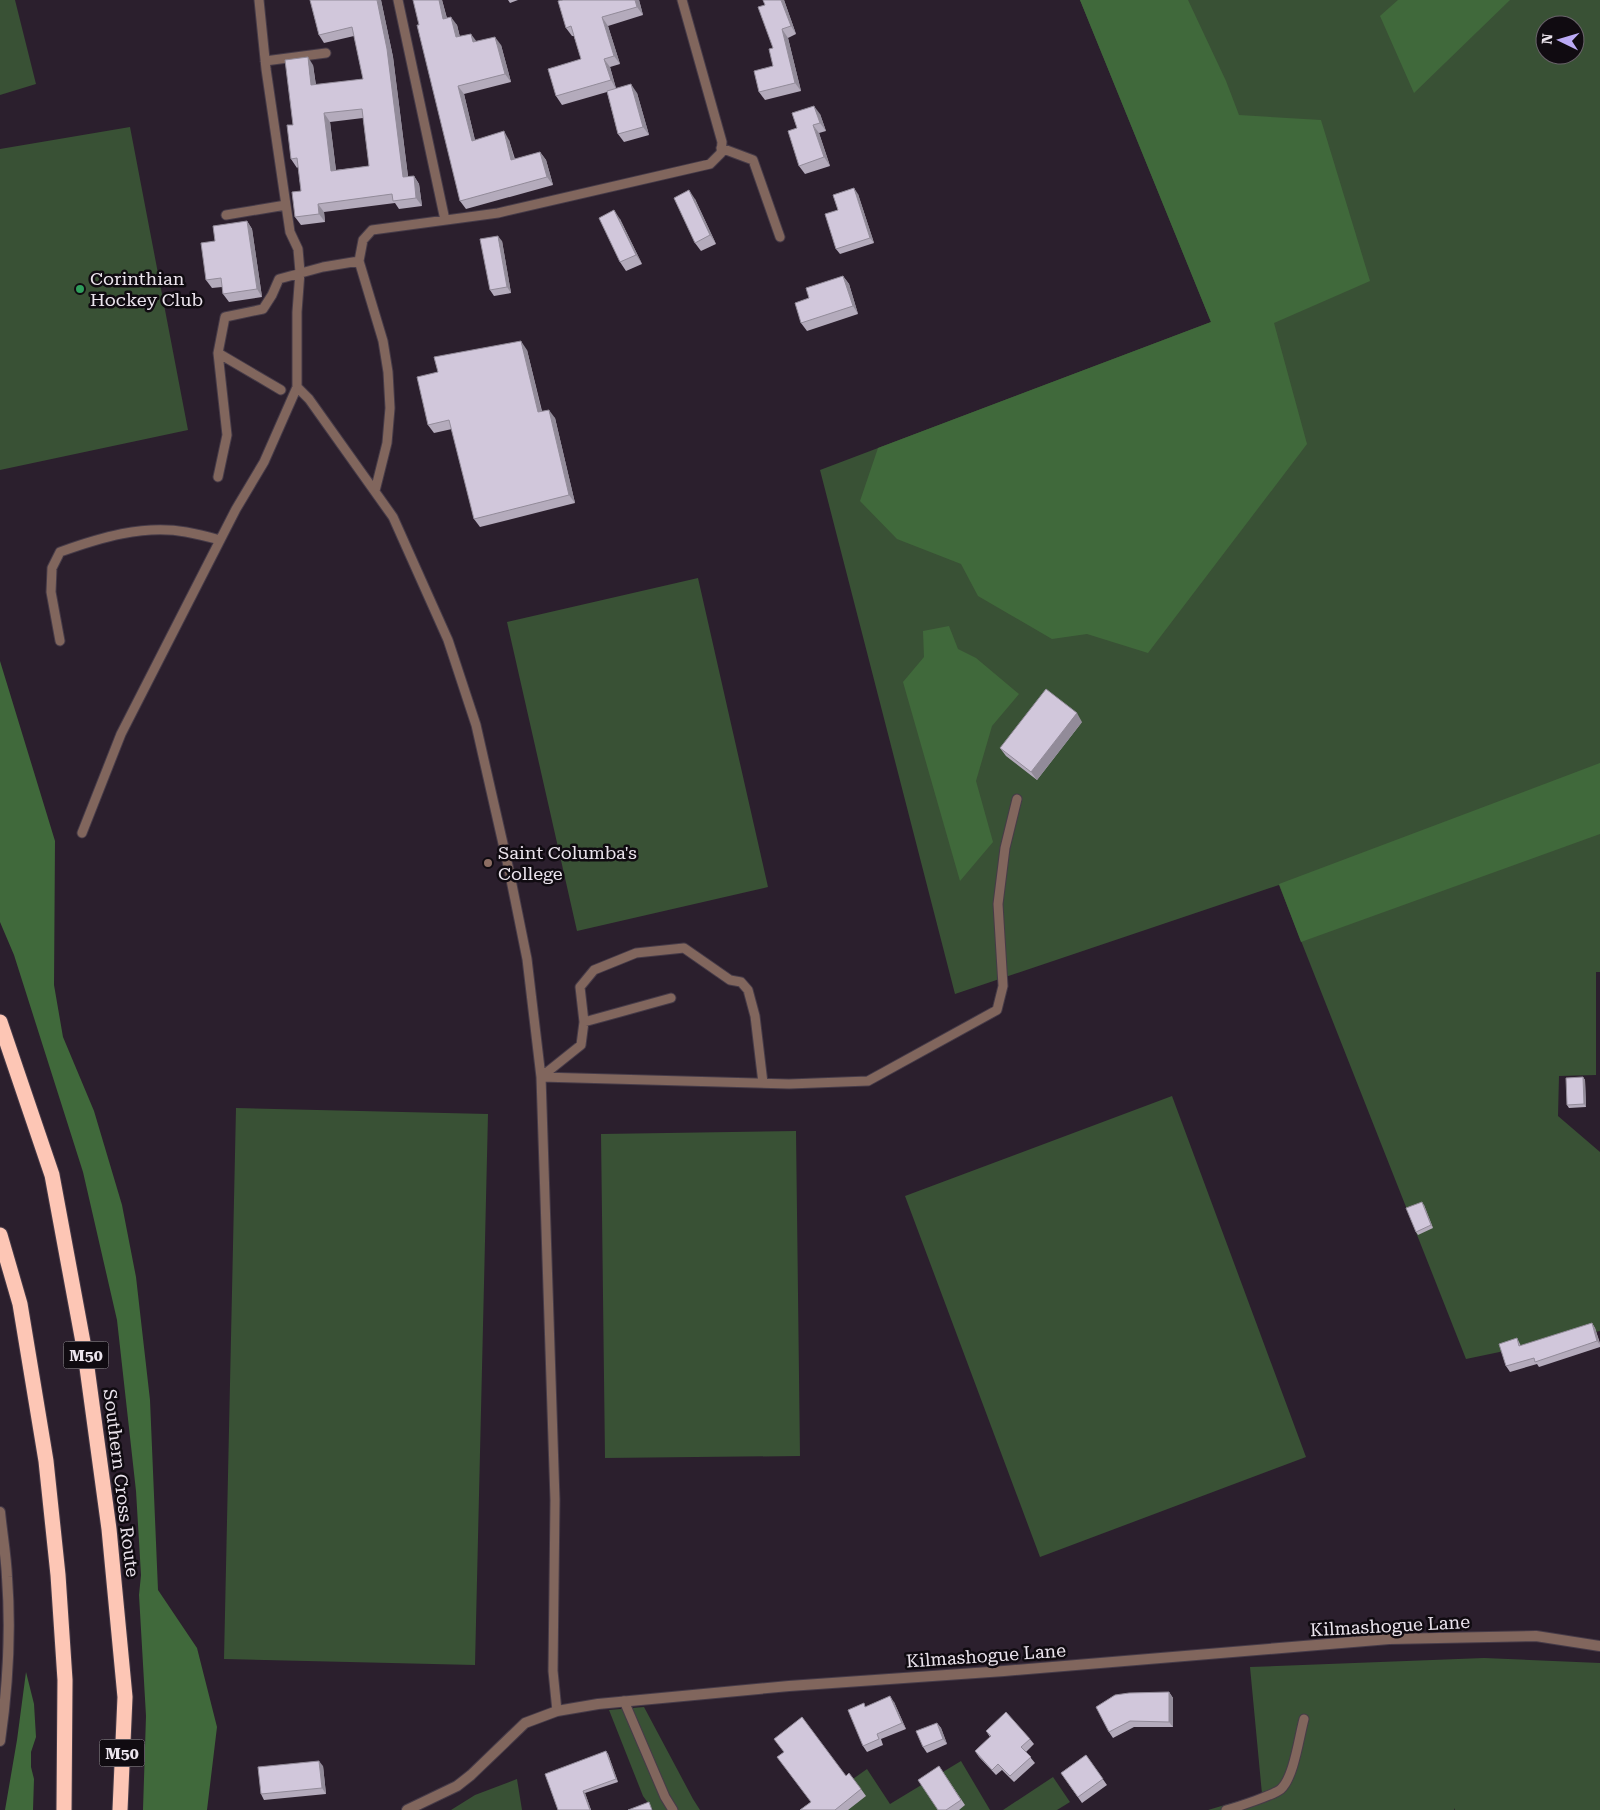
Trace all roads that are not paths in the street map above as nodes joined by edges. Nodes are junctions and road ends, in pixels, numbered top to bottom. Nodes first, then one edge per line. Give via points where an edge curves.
1 (259, 0) edge
2 (398, 0) edge
3 (682, 0) edge
4 (326, 53) dead end
5 (265, 61) junction
6 (721, 148) junction
7 (286, 205) junction
8 (226, 215) dead end
9 (445, 220) junction
10 (780, 237) dead end
11 (359, 261) junction
12 (300, 272) junction
13 (218, 353) junction
14 (297, 387) junction
15 (281, 390) dead end
16 (218, 477) dead end
17 (375, 492) junction
18 (220, 540) junction
19 (60, 641) dead end
20 (1018, 799) dead end
21 (82, 834) dead end
22 (671, 998) dead end
23 (0, 1022) edge
24 (584, 1022) junction
25 (541, 1077) junction
26 (763, 1083) junction
27 (0, 1235) edge
28 (0, 1512) edge
29 (1600, 1646) edge
30 (624, 1701) junction
31 (557, 1711) junction
32 (1304, 1719) dead end
33 (0, 1741) edge
34 (64, 1810) edge
35 (120, 1810) edge
36 (407, 1810) edge
37 (673, 1810) edge
38 (1226, 1810) edge

1 - 5 lane
2 - 9 lane
3 - 6 lane
4 - 5 lane
5 - 7 lane
6 - 9 lane via 710,164 498,213
6 - 10 lane via 753,160
7 - 8 lane
7 - 12 lane via 290,232 298,249
9 - 11 lane via 372,230 363,240
11 - 12 lane
11 - 17 lane via 383,341 388,372 390,408 387,443
12 - 13 lane via 279,279 263,309 225,317
12 - 14 lane
13 - 15 lane
13 - 16 lane via 227,435
14 - 17 lane
14 - 18 lane via 264,462
17 - 25 lane via 393,517 448,640 476,725 527,959
18 - 19 lane via 158,530 94,539 60,552 52,568 51,592
18 - 21 lane via 121,734
20 - 26 lane via 1005,848 998,904 1003,986 997,1010 868,1081
22 - 24 lane
23 - 35 highway, Southern Cross Route / M50 via 52,1175 85,1353 109,1529 125,1696
24 - 25 lane via 581,1045
24 - 26 lane via 580,987 594,970 636,953 684,948 730,980 741,982 748,990 755,1016
25 - 26 lane
25 - 31 lane via 555,1500 552,1671
27 - 34 highway via 20,1304 46,1461 65,1680
28 - 33 street via 9,1638
29 - 30 street, Kilmashogue Lane via 1536,1636 1389,1639
30 - 31 street, Kilmashogue Lane
30 - 37 lane
31 - 36 street, Kilmashogue Lane via 525,1723 457,1786
32 - 38 lane via 1290,1774 1280,1789

